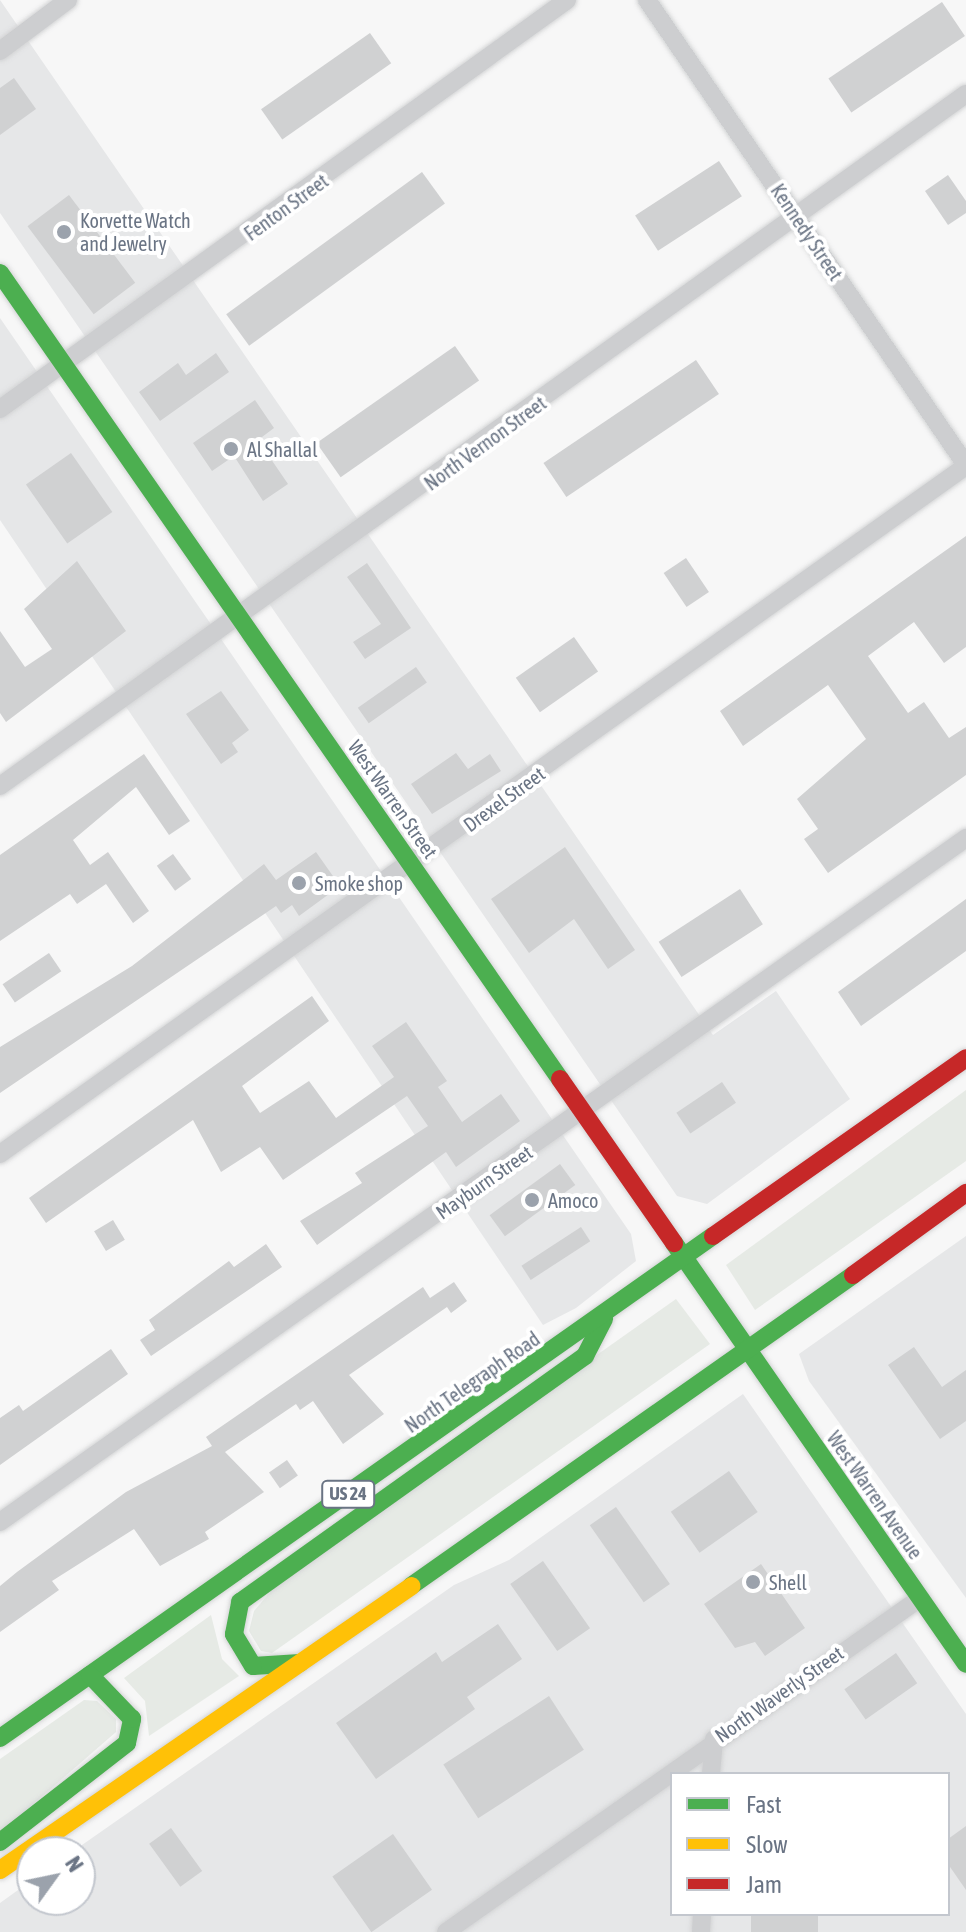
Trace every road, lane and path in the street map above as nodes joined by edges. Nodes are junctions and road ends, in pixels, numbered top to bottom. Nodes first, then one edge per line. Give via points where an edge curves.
1 (68, 0) edge
2 (567, 0) edge
3 (647, 0) edge
4 (0, 51) edge
5 (966, 94) edge
6 (798, 218) junction
7 (0, 273) edge
8 (63, 364) junction
9 (0, 409) edge
10 (966, 465) edge
11 (239, 618) junction
12 (0, 786) edge
13 (966, 838) edge
14 (413, 865) junction
15 (966, 1058) edge
16 (584, 1112) junction
17 (0, 1154) edge
18 (966, 1193) edge
19 (683, 1258) junction
20 (607, 1314) junction
21 (748, 1350) junction
22 (0, 1522) edge
23 (919, 1599) junction
24 (302, 1663) junction
25 (966, 1664) edge
26 (90, 1675) junction
27 (0, 1738) edge
28 (714, 1739) junction
29 (711, 1772) edge
30 (0, 1842) edge
31 (0, 1870) edge
32 (446, 1932) edge

1 - 4 street
2 - 8 street, Fenton Street
3 - 6 street, Kennedy Street
5 - 6 street, North Vernon Street
6 - 10 street, Kennedy Street
6 - 11 street, North Vernon Street
7 - 8 main road, West Warren Street
8 - 9 street, Fenton Street
8 - 11 main road, West Warren Street
10 - 14 street, Drexel Street
11 - 12 street, North Vernon Street
11 - 14 main road, West Warren Street
13 - 16 street, Mayburn Street
14 - 16 main road, West Warren Street
14 - 17 street, Drexel Street
15 - 19 main road, North Telegraph Road / US 24
16 - 19 main road, West Warren Street
16 - 22 street, Mayburn Street
18 - 21 main road
19 - 20 main road, North Telegraph Road / US 24
19 - 21 main road, West Warren Street
20 - 24 main road via 585,1356 240,1602 234,1634 253,1666
20 - 26 main road, North Telegraph Road / US 24
21 - 23 main road, West Warren Avenue
21 - 24 main road
23 - 25 main road, West Warren Avenue
23 - 28 street, North Waverly Street
24 - 31 main road
26 - 27 main road, North Telegraph Road / US 24
26 - 30 main road via 132,1719 127,1743
28 - 29 street
28 - 32 street, North Waverly Street

